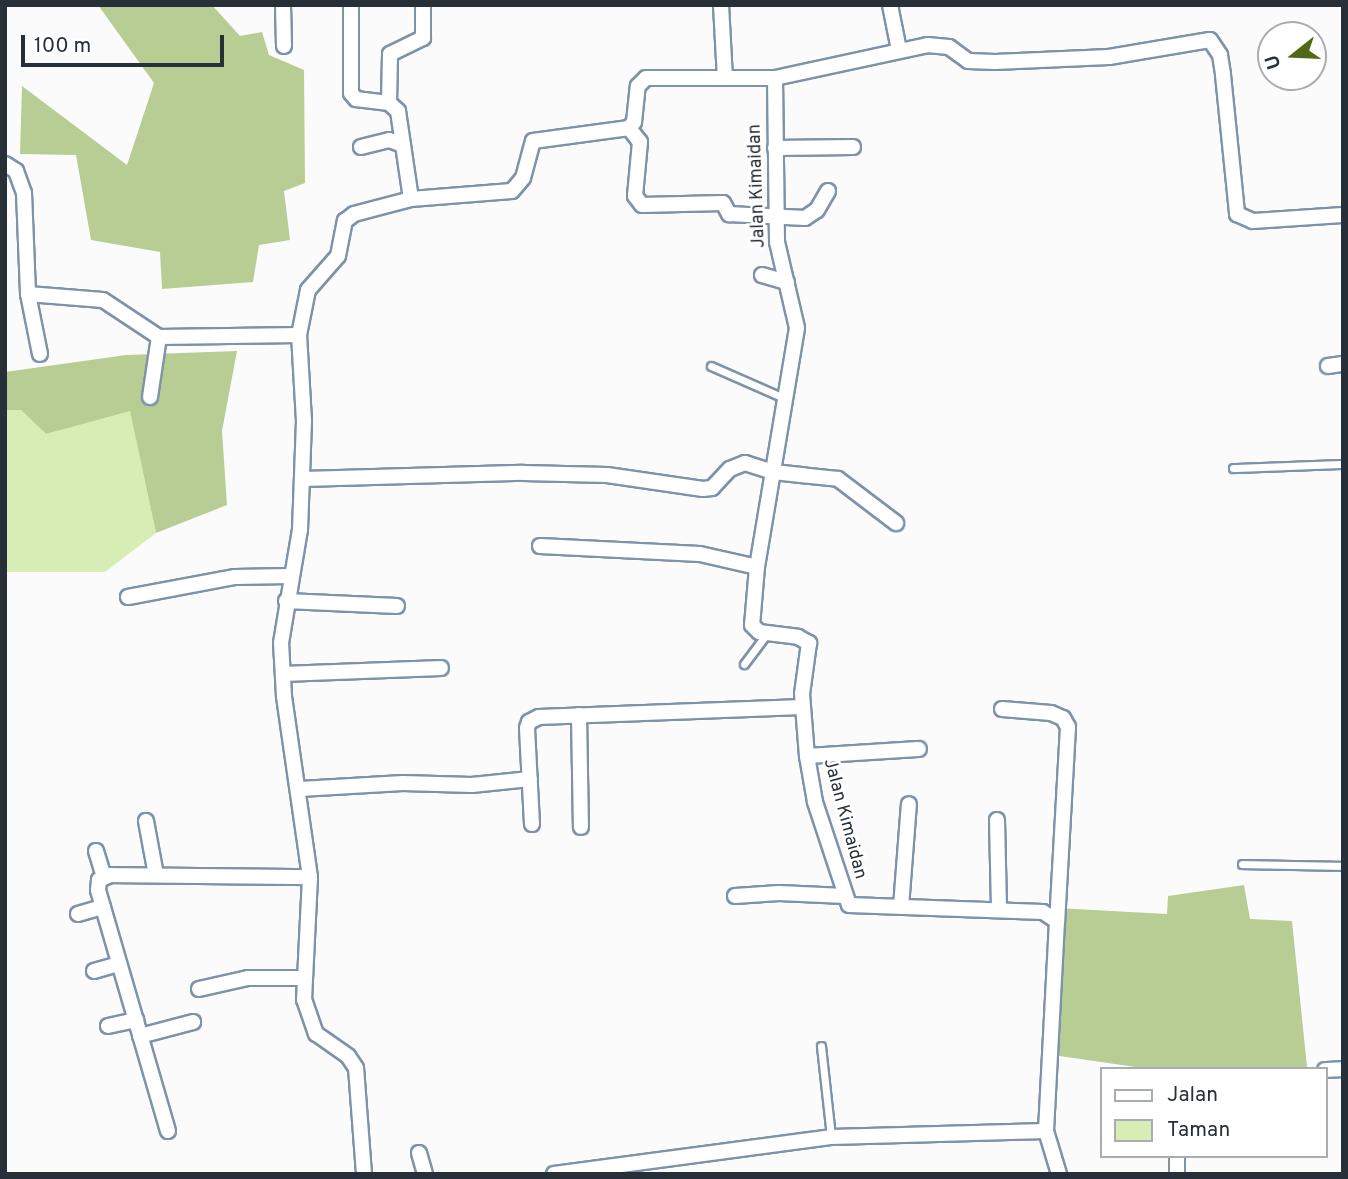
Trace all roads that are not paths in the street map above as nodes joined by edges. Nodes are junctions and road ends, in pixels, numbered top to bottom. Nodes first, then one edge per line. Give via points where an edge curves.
1 (283, 5) edge
2 (351, 5) edge
3 (423, 5) edge
4 (721, 5) edge
5 (890, 5) edge
6 (284, 46) dead end
7 (899, 50) junction
8 (725, 78) junction
9 (775, 78) junction
10 (388, 103) junction
11 (629, 128) junction
12 (403, 145) junction
13 (361, 146) dead end
14 (853, 147) dead end
15 (775, 148) junction
16 (5, 164) edge
17 (828, 191) dead end
18 (411, 200) junction
19 (1343, 215) edge
20 (777, 216) junction
21 (762, 275) dead end
22 (787, 282) junction
23 (28, 294) junction
24 (299, 335) junction
25 (159, 337) junction
26 (40, 354) dead end
27 (710, 366) dead end
28 (150, 397) dead end
29 (787, 400) junction
30 (1343, 464) edge
31 (1233, 468) dead end
32 (773, 472) junction
33 (303, 479) junction
34 (896, 523) dead end
35 (540, 546) dead end
36 (757, 567) junction
37 (289, 576) junction
38 (128, 597) dead end
39 (286, 601) junction
40 (397, 606) dead end
41 (768, 633) junction
42 (744, 664) dead end
43 (441, 668) dead end
44 (283, 674) junction
45 (802, 707) junction
46 (1002, 709) dead end
47 (579, 715) junction
48 (919, 749) dead end
49 (807, 756) junction
50 (530, 779) junction
51 (300, 789) junction
52 (909, 804) dead end
53 (997, 820) dead end
54 (146, 821) dead end
55 (532, 824) dead end
56 (581, 827) dead end
57 (96, 851) dead end
58 (1242, 864) dead end
59 (1343, 866) edge
60 (156, 876) junction
61 (104, 877) junction
62 (310, 877) junction
63 (736, 896) dead end
64 (845, 896) junction
65 (103, 907) junction
66 (901, 907) junction
67 (999, 909) junction
68 (78, 914) dead end
69 (1057, 921) junction
70 (118, 964) junction
71 (94, 971) dead end
72 (304, 978) junction
73 (199, 989) dead end
74 (136, 1020) junction
75 (193, 1022) dead end
76 (108, 1026) dead end
77 (140, 1036) junction
78 (821, 1046) dead end
79 (168, 1131) dead end
80 (1046, 1131) junction
81 (831, 1137) junction
82 (419, 1153) dead end
83 (364, 1174) edge
84 (425, 1174) edge
85 (554, 1174) edge
86 (1059, 1174) edge

1 - 6 street
2 - 10 street via 351,93 356,99
3 - 10 street via 423,38 390,54
4 - 8 street
5 - 7 street
7 - 9 street
7 - 19 street via 949,47 968,61 995,62 1109,57 1210,40 1221,65 1237,214 1253,221
8 - 9 street
8 - 11 street via 646,78 638,86
9 - 15 street, Jalan Kimaidan
10 - 12 street via 398,111
11 - 18 street via 533,141 523,178 506,194
11 - 20 street via 640,142 635,196 639,204 723,203 729,214
12 - 13 street via 389,140
12 - 18 street
14 - 15 street
15 - 20 street, Jalan Kimaidan
16 - 23 street via 16,172 24,193
17 - 20 street via 810,216
18 - 24 street via 354,214 345,221 338,256 308,290
20 - 22 street, Jalan Kimaidan via 777,242
21 - 22 street
22 - 29 street, Jalan Kimaidan via 797,328
23 - 25 street via 103,300
23 - 26 street
24 - 25 street
24 - 33 street
25 - 28 street
27 - 29 lane
29 - 32 street, Jalan Kimaidan
30 - 31 lane
32 - 33 street via 736,464 712,488 703,489 658,480 559,474
32 - 34 street via 838,479
32 - 36 street, Jalan Kimaidan
33 - 37 street via 300,530
35 - 36 street via 700,554
36 - 41 street, Jalan Kimaidan via 752,625
37 - 38 street via 221,579
37 - 39 street
39 - 40 street
39 - 44 street
41 - 42 lane
41 - 45 street, Jalan Kimaidan via 809,643
43 - 44 street
44 - 51 street
45 - 47 street
45 - 49 street, Jalan Kimaidan
46 - 69 street via 1051,713 1063,718 1068,727
47 - 50 street via 529,722
47 - 56 street
48 - 49 street
49 - 64 street, Jalan Kimaidan
50 - 51 street
50 - 55 street
51 - 62 street
52 - 66 street
53 - 67 street
54 - 60 street
57 - 61 street
58 - 59 lane
60 - 61 street
60 - 62 street
61 - 65 street via 98,884
62 - 72 street via 312,910
63 - 64 street via 779,892
64 - 66 street, Jalan Kimaidan via 852,906
65 - 68 street
65 - 70 street
66 - 67 street, Jalan Kimaidan
67 - 69 street, Jalan Kimaidan via 1047,912
69 - 80 street
70 - 71 street
70 - 74 street
72 - 73 street via 248,978
72 - 83 street via 304,1000 316,1034 348,1056 356,1068
74 - 76 street
74 - 77 street
75 - 77 street
77 - 79 street
78 - 81 lane
80 - 81 street
80 - 86 street
81 - 85 street
82 - 84 street

